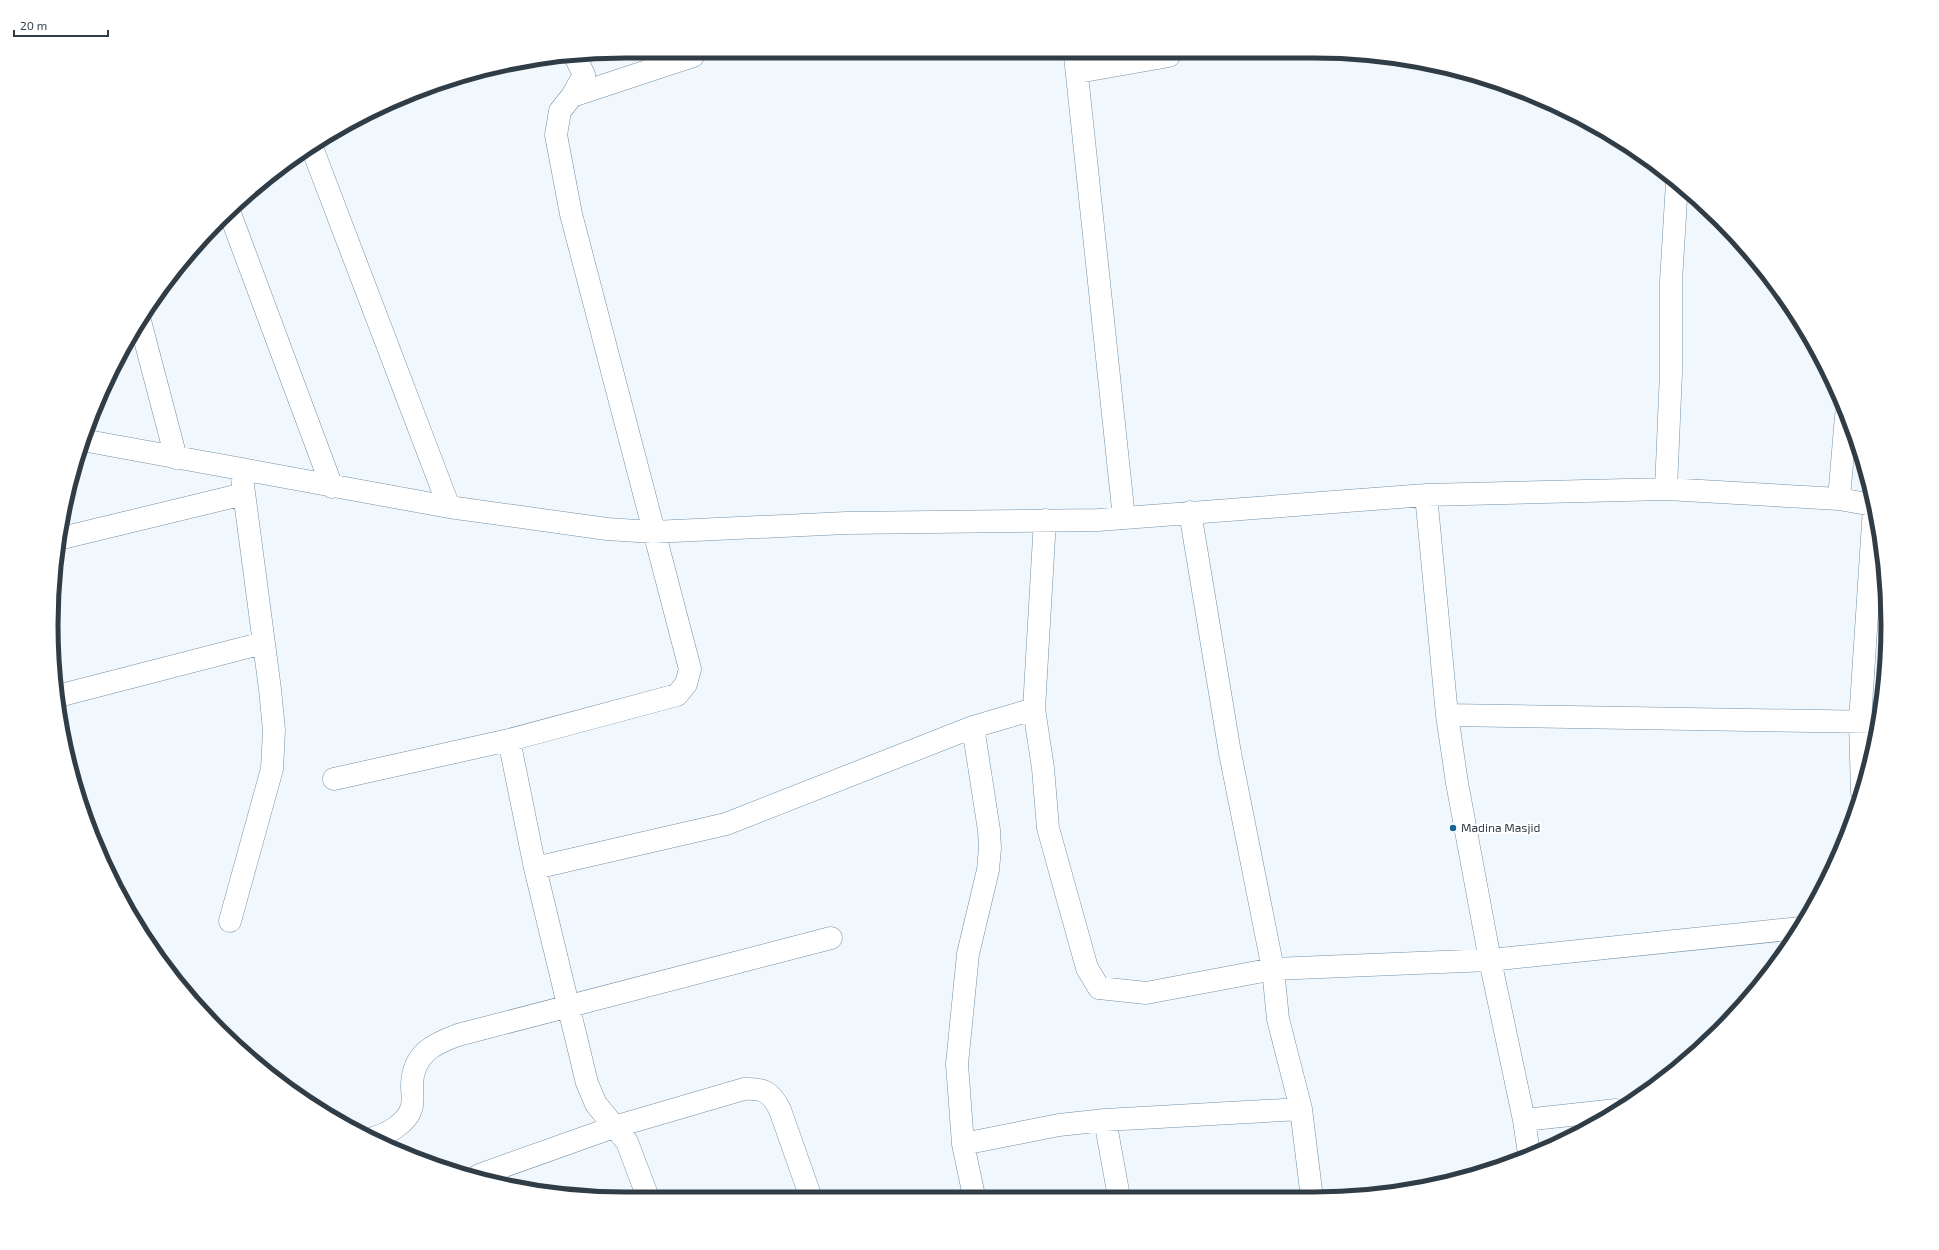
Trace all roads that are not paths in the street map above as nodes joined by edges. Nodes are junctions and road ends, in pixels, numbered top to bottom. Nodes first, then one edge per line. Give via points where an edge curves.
1 (687, 58) edge
2 (1146, 58) edge
3 (577, 60) edge
4 (1077, 64) edge
5 (572, 96) junction
6 (314, 152) edge
7 (1677, 190) edge
8 (231, 217) edge
9 (142, 329) edge
10 (1845, 427) edge
11 (89, 441) edge
12 (176, 458) junction
13 (241, 470) junction
14 (332, 487) junction
15 (1666, 489) junction
16 (244, 494) junction
17 (1426, 495) junction
18 (1840, 498) junction
19 (1868, 504) edge
20 (449, 507) junction
21 (1190, 512) junction
22 (1124, 518) junction
23 (1046, 520) junction
24 (653, 532) junction
25 (1873, 535) edge
26 (65, 537) edge
27 (263, 643) junction
28 (63, 695) edge
29 (1034, 709) junction
30 (1447, 715) junction
31 (1869, 722) edge
32 (973, 727) junction
33 (509, 740) junction
34 (1866, 756) edge
35 (334, 779) dead end
36 (535, 868) junction
37 (230, 921) dead end
38 (1792, 929) edge
39 (831, 938) dead end
40 (1490, 960) junction
41 (1273, 969) junction
42 (569, 1007) junction
43 (1301, 1109) junction
44 (1606, 1111) edge
45 (1105, 1120) junction
46 (1524, 1120) junction
47 (614, 1127) junction
48 (378, 1136) edge
49 (963, 1144) junction
50 (1528, 1150) edge
51 (482, 1174) edge
52 (646, 1192) edge
53 (809, 1192) edge
54 (973, 1192) edge
55 (1118, 1192) edge
56 (1311, 1192) edge

1 - 5 street
2 - 4 street
3 - 5 street via 584,76
4 - 22 street
5 - 24 street via 560,111 556,135 560,159 571,214
6 - 20 street
7 - 15 street via 1671,282 1671,372
8 - 14 street
9 - 12 street
10 - 18 street
11 - 12 street
12 - 13 street
13 - 14 street
13 - 16 street
14 - 20 street
15 - 17 street
15 - 18 street
16 - 26 street
16 - 27 street
17 - 21 street
17 - 30 street
18 - 19 street
20 - 24 street via 606,529
21 - 22 street
21 - 41 street via 1230,753
22 - 23 street
23 - 24 street via 846,523
23 - 29 street
24 - 33 street via 690,669 686,684 677,695
25 - 31 street
27 - 28 street
27 - 37 street via 274,730 272,769
29 - 32 street
29 - 41 street via 1043,768 1048,828 1074,925 1088,968 1099,988 1146,993
30 - 31 street
30 - 40 street via 1457,784
31 - 34 street
32 - 36 street via 726,824
32 - 49 street via 990,848 988,870 968,954 960,1031 958,1064
33 - 35 street
33 - 36 street
36 - 42 street
38 - 40 street
39 - 42 street
40 - 41 street
40 - 46 street
41 - 43 street via 1278,1020
42 - 47 street via 587,1083 596,1104
42 - 48 street via 437,1042 423,1054 415,1068 411,1110 396,1129
43 - 45 street
43 - 56 street
44 - 46 street
45 - 49 street via 1059,1125
45 - 55 street
46 - 50 street
47 - 51 street
47 - 52 street via 627,1142
47 - 53 street via 744,1089 764,1091 774,1098 780,1110
49 - 54 street

